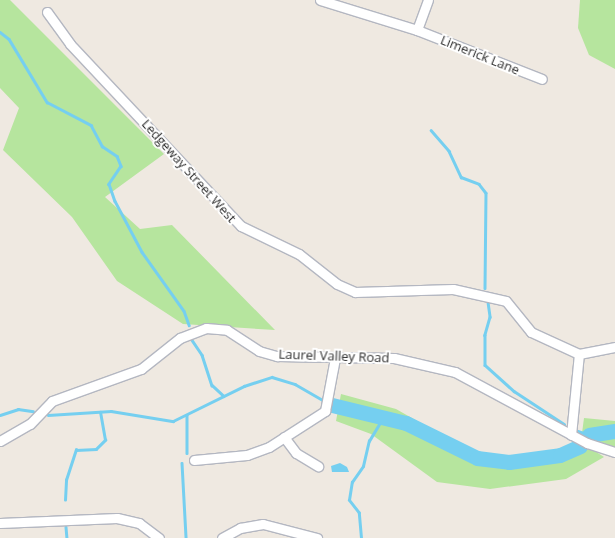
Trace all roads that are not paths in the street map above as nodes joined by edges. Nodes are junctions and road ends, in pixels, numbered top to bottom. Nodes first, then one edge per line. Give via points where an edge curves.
1 (320, 0) edge
2 (428, 0) edge
3 (47, 12) dead end
4 (417, 30) junction
5 (542, 79) dead end
6 (615, 347) edge
7 (579, 354) junction
8 (335, 358) junction
9 (572, 435) junction
10 (284, 437) junction
11 (0, 441) edge
12 (615, 452) edge
13 (194, 460) dead end
14 (318, 466) dead end
15 (0, 523) edge
16 (159, 538) edge
17 (222, 538) edge
18 (317, 538) edge

1 - 4 street, Limerick Lane
2 - 4 street
3 - 7 street, Ledgeway Street West via 70,44 241,226 299,254 337,284 355,292 453,289 506,301 531,332
4 - 5 street, Limerick Lane
6 - 7 street
7 - 9 street
8 - 9 street, Laurel Valley Road via 394,358 455,372
8 - 10 street via 325,411
8 - 11 street, Laurel Valley Road via 277,356 259,351 227,330 193,330 141,369 52,401 30,424
9 - 12 street, Laurel Valley Road via 601,450
10 - 13 street via 247,455
10 - 14 street via 296,454
15 - 16 street via 117,518 139,522
17 - 18 street via 240,528 263,524

